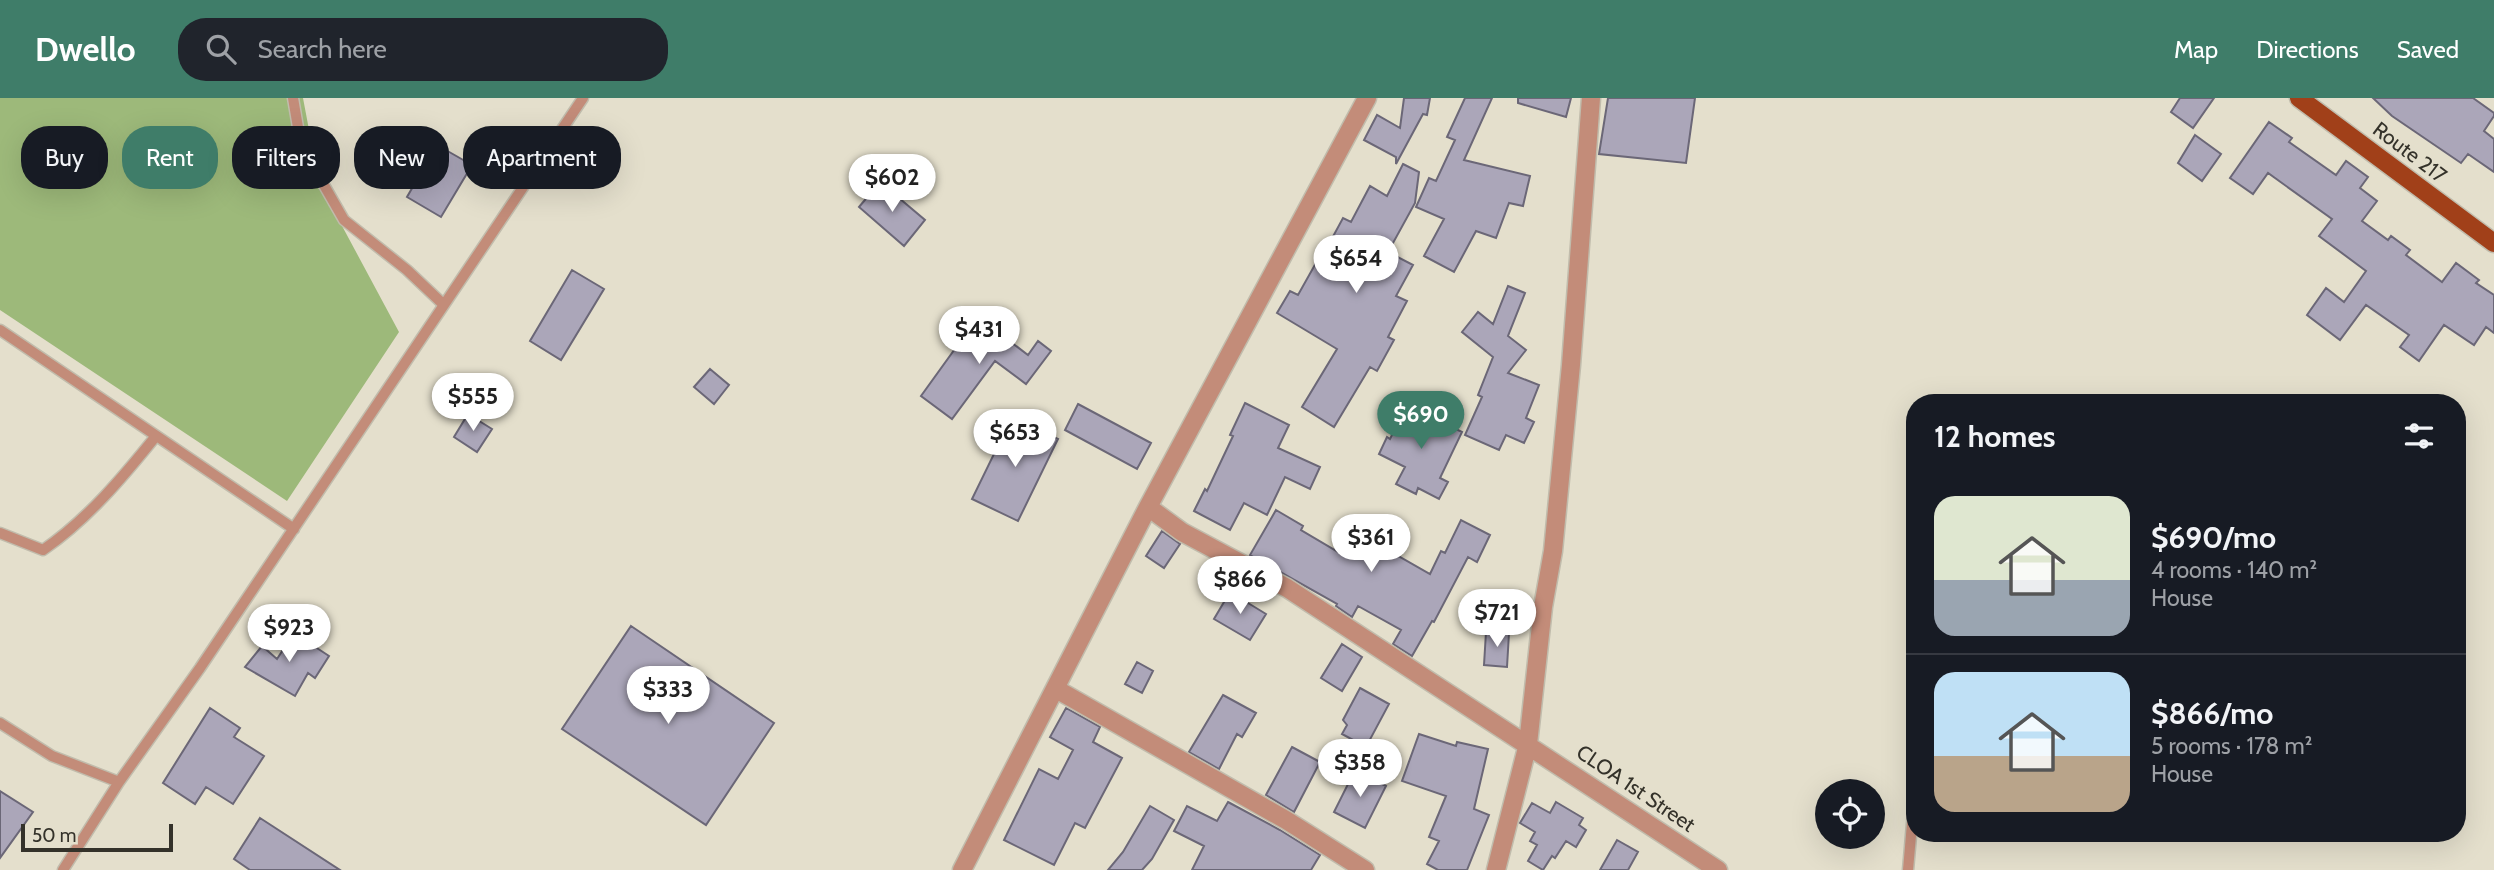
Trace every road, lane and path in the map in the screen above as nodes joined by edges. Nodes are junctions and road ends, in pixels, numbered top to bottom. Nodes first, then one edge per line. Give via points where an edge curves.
1 (293, 98) edge
2 (583, 98) edge
3 (1367, 98) edge
4 (1591, 98) edge
5 (2299, 98) edge
6 (2494, 243) edge
7 (444, 305) junction
8 (0, 330) edge
9 (156, 436) junction
10 (1148, 507) junction
11 (294, 528) junction
12 (0, 533) edge
13 (1056, 689) junction
14 (0, 723) edge
15 (1528, 744) junction
16 (119, 782) junction
17 (1910, 842) edge
18 (63, 870) edge
19 (962, 870) edge
20 (1365, 870) edge
21 (1496, 870) edge
22 (1718, 870) edge
23 (1908, 870) edge

1 - 7 lane via 302,145 344,220
2 - 7 lane
3 - 10 street
4 - 15 street via 1564,438
5 - 6 main road, Route 217
7 - 11 lane
8 - 9 lane
9 - 11 lane
9 - 12 lane via 128,472 43,550
10 - 13 street
10 - 15 street, CLOA 1st Street via 1182,532 1287,588
11 - 16 lane
13 - 19 street
13 - 20 street
14 - 16 lane via 51,756
15 - 21 street
15 - 22 street, CLOA 1st Street
16 - 18 lane
17 - 23 lane

